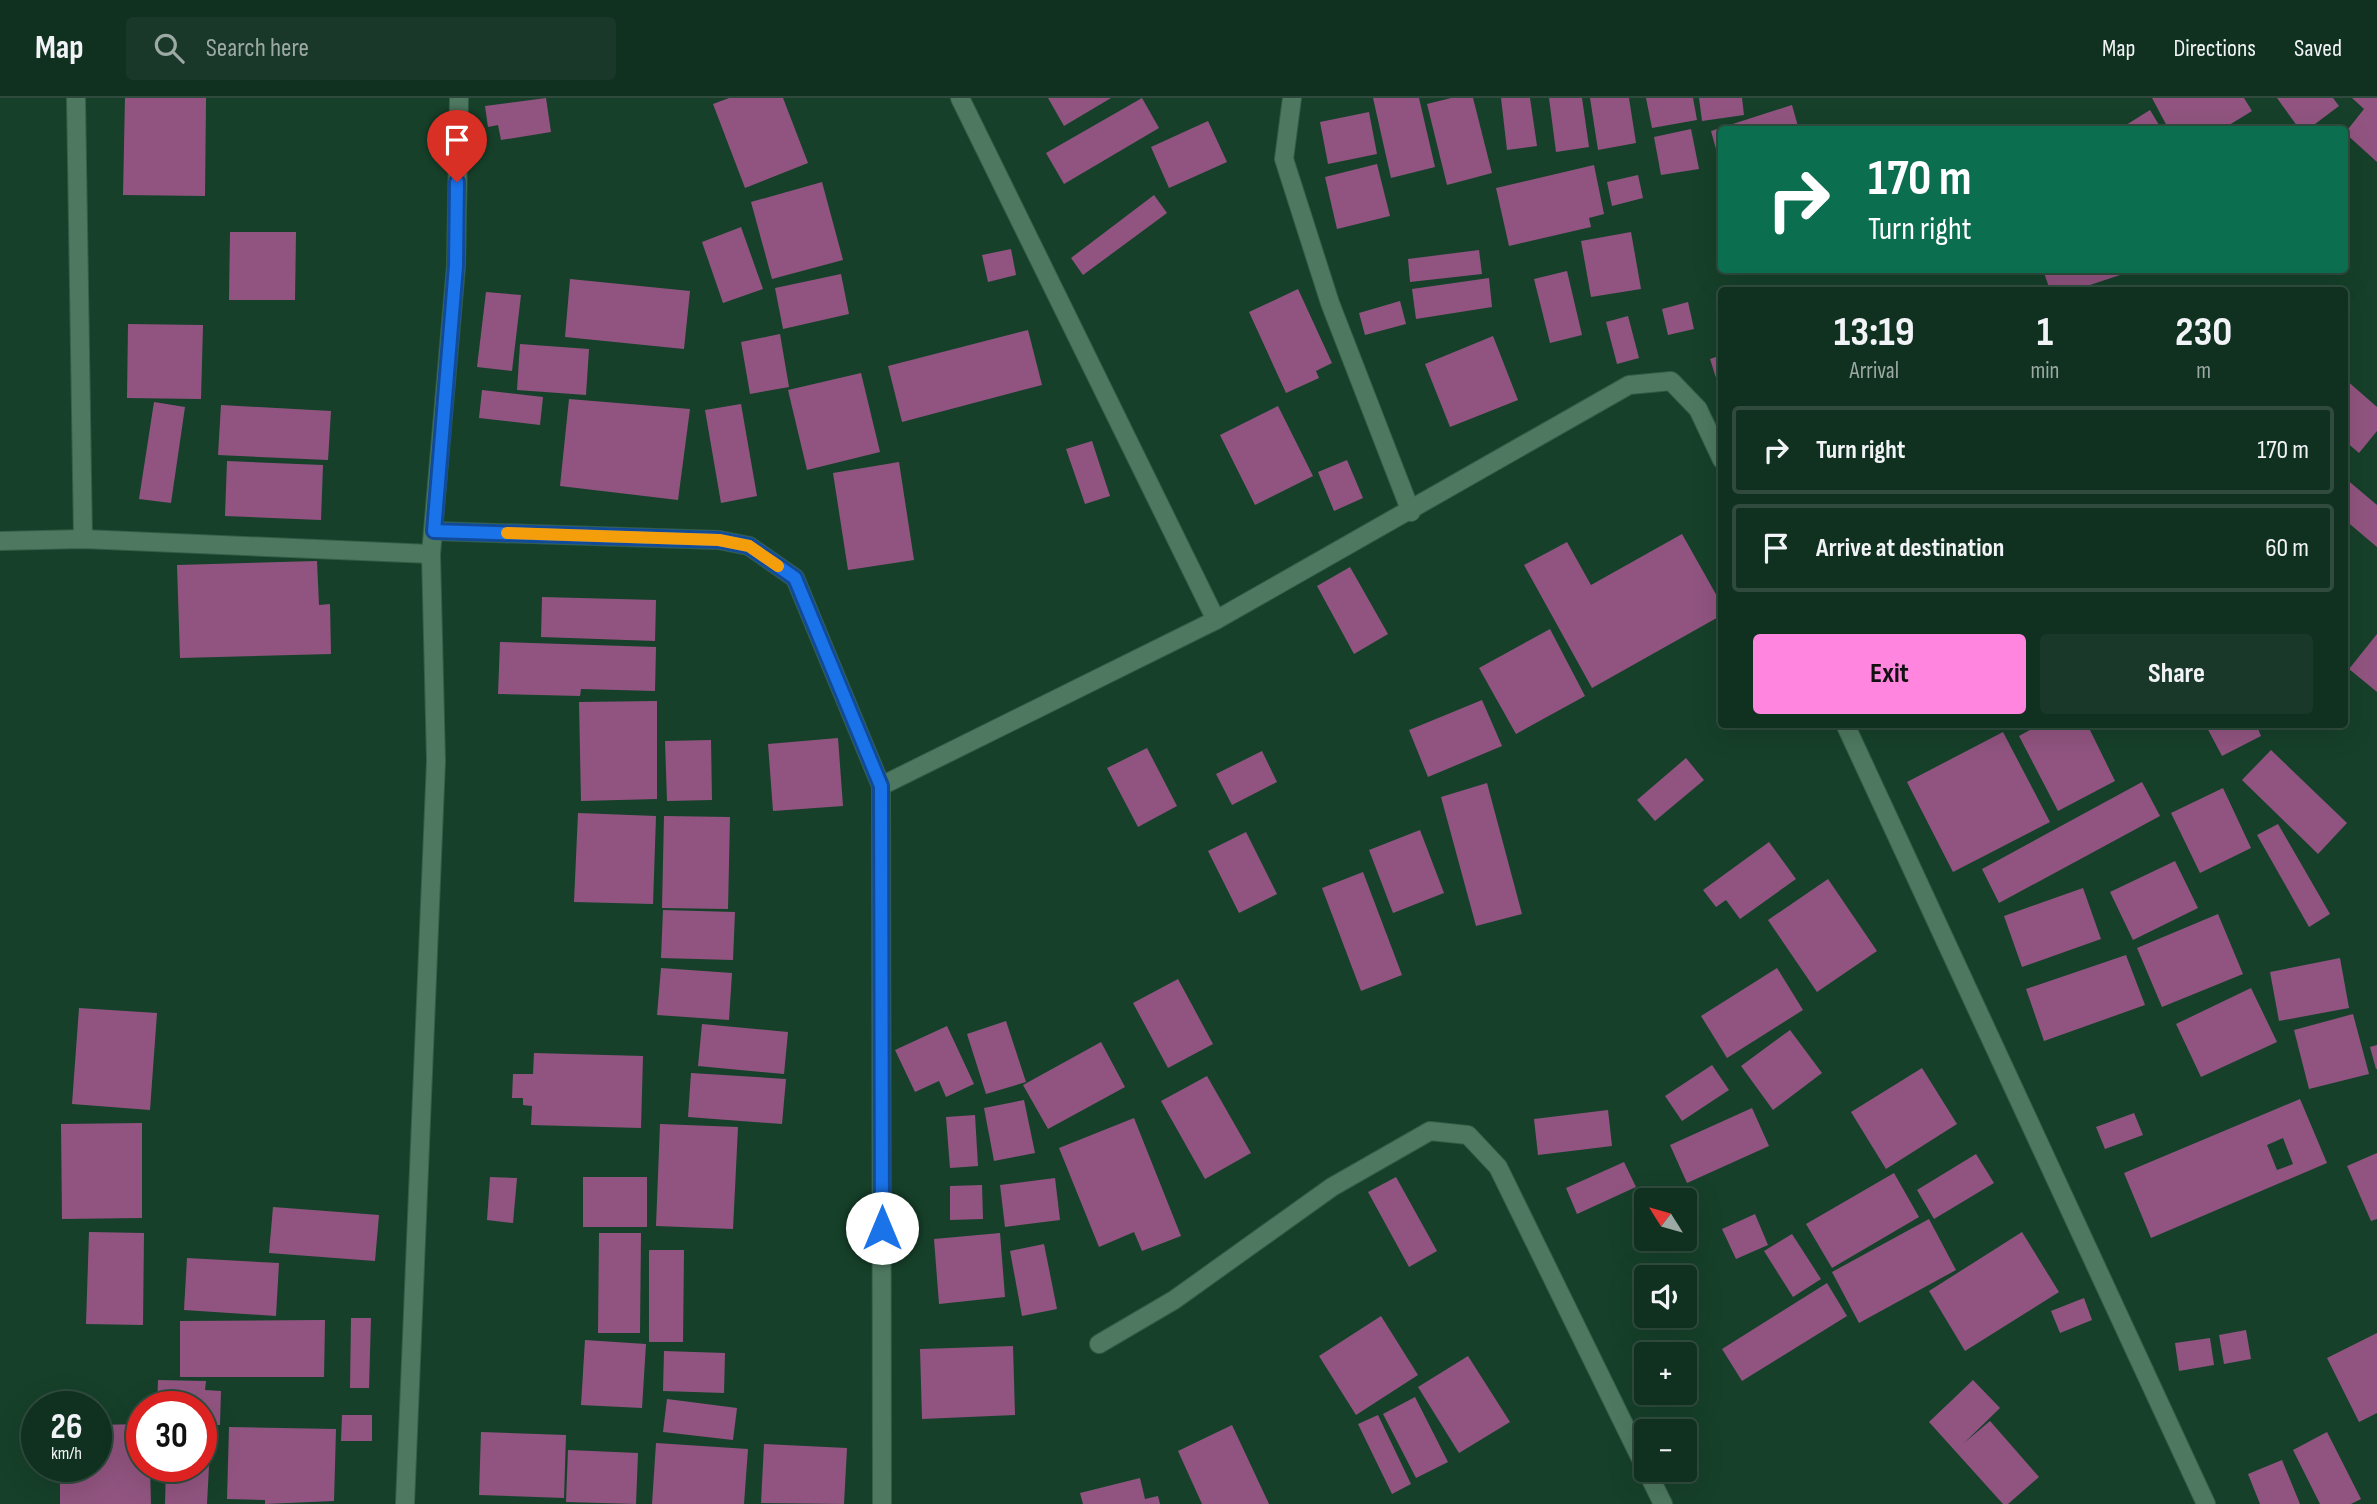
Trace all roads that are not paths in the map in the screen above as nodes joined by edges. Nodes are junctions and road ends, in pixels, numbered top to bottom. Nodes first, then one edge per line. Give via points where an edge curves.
1 (76, 98) edge
2 (459, 98) edge
3 (960, 98) edge
4 (1292, 98) edge
5 (1718, 452) edge
6 (1410, 512) junction
7 (434, 531) junction
8 (83, 539) junction
9 (0, 541) edge
10 (431, 554) junction
11 (1216, 620) junction
12 (1847, 728) edge
13 (881, 786) junction
14 (1099, 1344) dead end
15 (405, 1504) edge
16 (883, 1504) edge
17 (1663, 1504) edge
18 (2206, 1504) edge

1 - 8 street
2 - 7 street via 456,266
3 - 11 street
4 - 6 street via 1284,159 1330,303
5 - 6 street via 1698,409 1671,382 1629,385
6 - 11 street
7 - 10 street
7 - 13 street via 719,540 749,546 795,578
8 - 9 street
8 - 10 street
10 - 15 street via 436,761
11 - 13 street
12 - 18 street
13 - 16 street
14 - 17 street via 1174,1300 1332,1187 1419,1137 1430,1131 1468,1135 1498,1167

